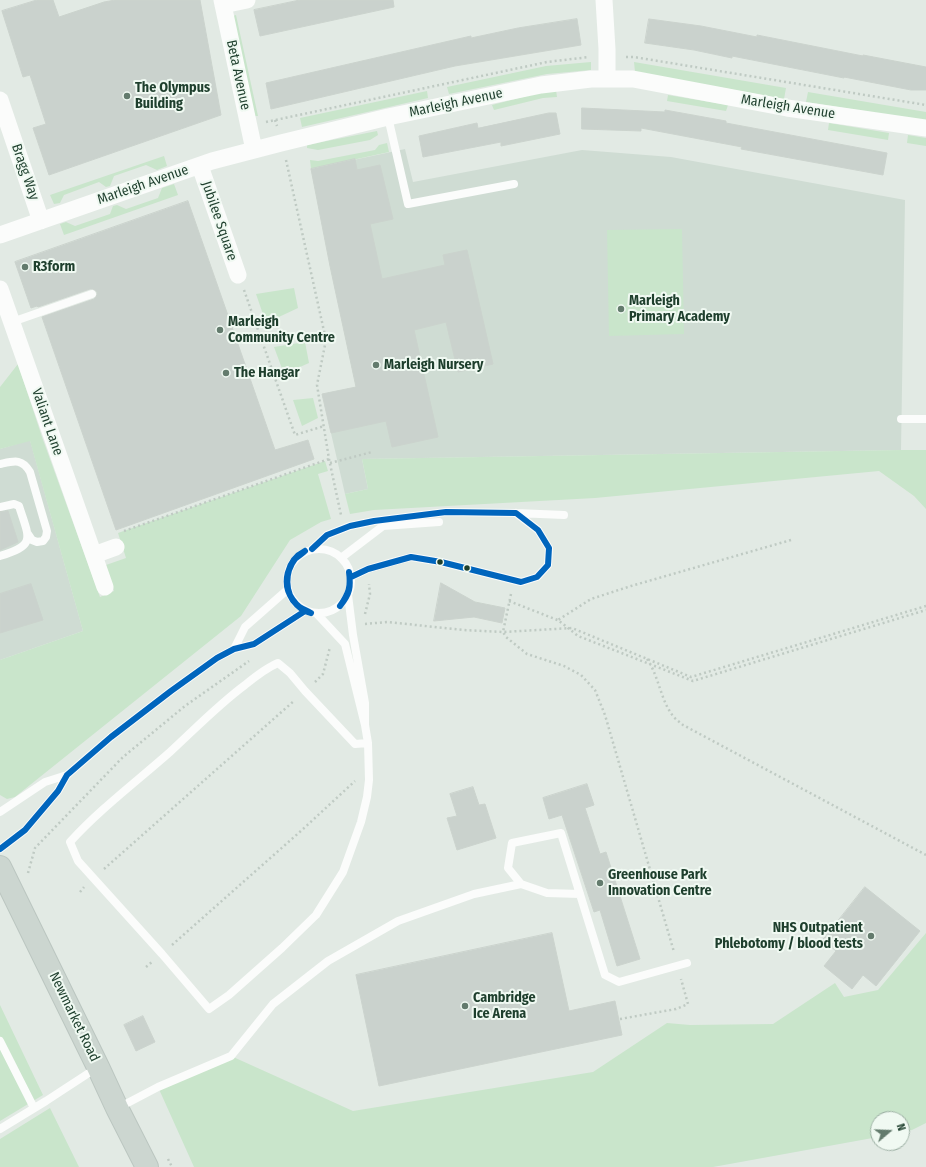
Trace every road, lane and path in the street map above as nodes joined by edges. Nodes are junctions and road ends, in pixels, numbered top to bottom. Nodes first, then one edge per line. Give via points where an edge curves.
1 (246, 0) edge
2 (604, 0) edge
3 (222, 2) edge
4 (634, 57) dead end
5 (606, 79) junction
6 (0, 100) edge
7 (926, 106) edge
8 (388, 117) junction
9 (275, 120) dead end
10 (926, 128) edge
11 (282, 143) junction
12 (254, 150) junction
13 (200, 166) junction
14 (514, 184) dead end
15 (41, 221) junction
16 (0, 235) edge
17 (238, 276) joint
18 (0, 289) edge
19 (92, 294) dead end
20 (12, 322) junction
21 (901, 419) dead end
22 (926, 419) edge
23 (324, 426) junction
24 (372, 452) dead end
25 (329, 459) junction
26 (330, 463) junction
27 (0, 464) edge
28 (0, 507) edge
29 (340, 510) dead end
30 (516, 513) junction
31 (564, 515) dead end
32 (439, 522) dead end
33 (28, 534) junction
34 (791, 540) dead end
35 (116, 547) dead end
36 (91, 549) junction
37 (312, 549) junction
38 (0, 556) edge
39 (341, 558) junction
40 (351, 577) junction
41 (105, 588) dead end
42 (287, 590) junction
43 (511, 593) dead end
44 (348, 595) junction
45 (510, 601) junction
46 (926, 606) edge
47 (926, 610) edge
48 (305, 611) junction
49 (318, 614) junction
50 (558, 620) junction
51 (570, 628) junction
52 (352, 629) junction
53 (503, 632) junction
54 (334, 635) junction
55 (234, 649) junction
56 (253, 658) dead end
57 (646, 658) junction
58 (650, 664) junction
59 (306, 691) junction
60 (365, 725) junction
61 (368, 743) junction
62 (67, 775) junction
63 (369, 780) junction
64 (0, 812) edge
65 (0, 849) edge
66 (926, 856) edge
67 (0, 867) edge
68 (94, 878) junction
69 (30, 879) dead end
70 (521, 884) junction
71 (80, 892) dead end
72 (580, 894) junction
73 (162, 954) junction
74 (687, 963) dead end
75 (678, 966) junction
76 (146, 967) dead end
77 (620, 1019) dead end
78 (0, 1041) edge
79 (98, 1067) junction
80 (34, 1108) junction
81 (117, 1108) junction
82 (0, 1128) edge
83 (165, 1153) dead end
84 (147, 1167) edge
85 (172, 1167) edge

1 - 3 street
2 - 5 street
3 - 12 street, Beta Avenue
4 - 7 path
5 - 8 street, Marleigh Avenue via 541,85
5 - 10 street, Marleigh Avenue via 633,79 787,108
6 - 15 street, Bragg Way
8 - 11 street, Marleigh Avenue
8 - 14 lane via 408,204
9 - 11 path
11 - 12 street, Marleigh Avenue
11 - 23 path via 326,340 316,385
12 - 13 street, Marleigh Avenue
13 - 15 street, Marleigh Avenue
13 - 17 street, Jubilee Square
15 - 16 street, Marleigh Avenue
17 - 23 path via 295,435
18 - 20 street, Valiant Lane
19 - 20 lane
20 - 36 street, Valiant Lane
21 - 22 lane
23 - 25 path
24 - 26 path
25 - 26 path
25 - 36 path
26 - 29 path
27 - 33 lane via 22,462 30,472 47,531 43,541 37,542
28 - 33 lane via 14,504 19,506
30 - 31 lane
30 - 37 lane via 446,512 374,521 350,526 327,535
30 - 40 lane via 538,530 549,548 548,565 537,577 521,582 411,557 374,567
32 - 39 lane via 383,526
33 - 38 lane via 23,548
34 - 50 path via 591,599
35 - 36 street
36 - 41 street, Valiant Lane
37 - 39 lane via 333,552
37 - 42 lane via 302,553 288,569
39 - 40 lane via 348,567
40 - 44 lane
42 - 48 lane via 294,602
42 - 55 lane via 245,628
43 - 45 path
44 - 49 lane via 336,609
44 - 52 lane
45 - 50 path
45 - 53 path
46 - 57 path via 690,677
47 - 58 path via 693,681
48 - 49 lane
48 - 55 lane via 254,644
49 - 54 lane
50 - 51 path
51 - 53 path
51 - 57 path
51 - 58 path via 578,636
52 - 53 path via 387,622 456,630
52 - 60 lane via 365,703
53 - 75 path via 527,654 564,666 581,675 595,690 605,715
54 - 59 path via 323,674
54 - 60 lane via 345,644
55 - 62 lane via 171,691
56 - 69 path via 185,706 123,757 35,848 27,872
57 - 58 path
58 - 66 path via 670,711 683,724
59 - 61 lane via 355,744
59 - 68 path
59 - 68 lane via 290,672 278,663 268,667 204,719 70,842 78,861
60 - 61 lane
61 - 63 lane
62 - 64 lane via 45,782
62 - 65 lane via 58,791 25,830
63 - 73 path via 356,780
63 - 73 lane via 361,822 343,872 316,915 228,995 209,1010
67 - 79 main road, Newmarket Road
68 - 71 path
68 - 73 lane
70 - 72 lane via 547,893
70 - 72 lane via 508,868 512,842 561,833
70 - 81 lane via 474,894 398,921 328,961 273,1004 231,1056 158,1087
72 - 75 lane via 605,975 619,982
73 - 76 path
74 - 75 lane
75 - 77 path via 688,1004 676,1009
78 - 80 lane
79 - 80 lane
79 - 81 main road, Newmarket Road
80 - 82 lane
81 - 84 main road, Newmarket Road
83 - 85 path

